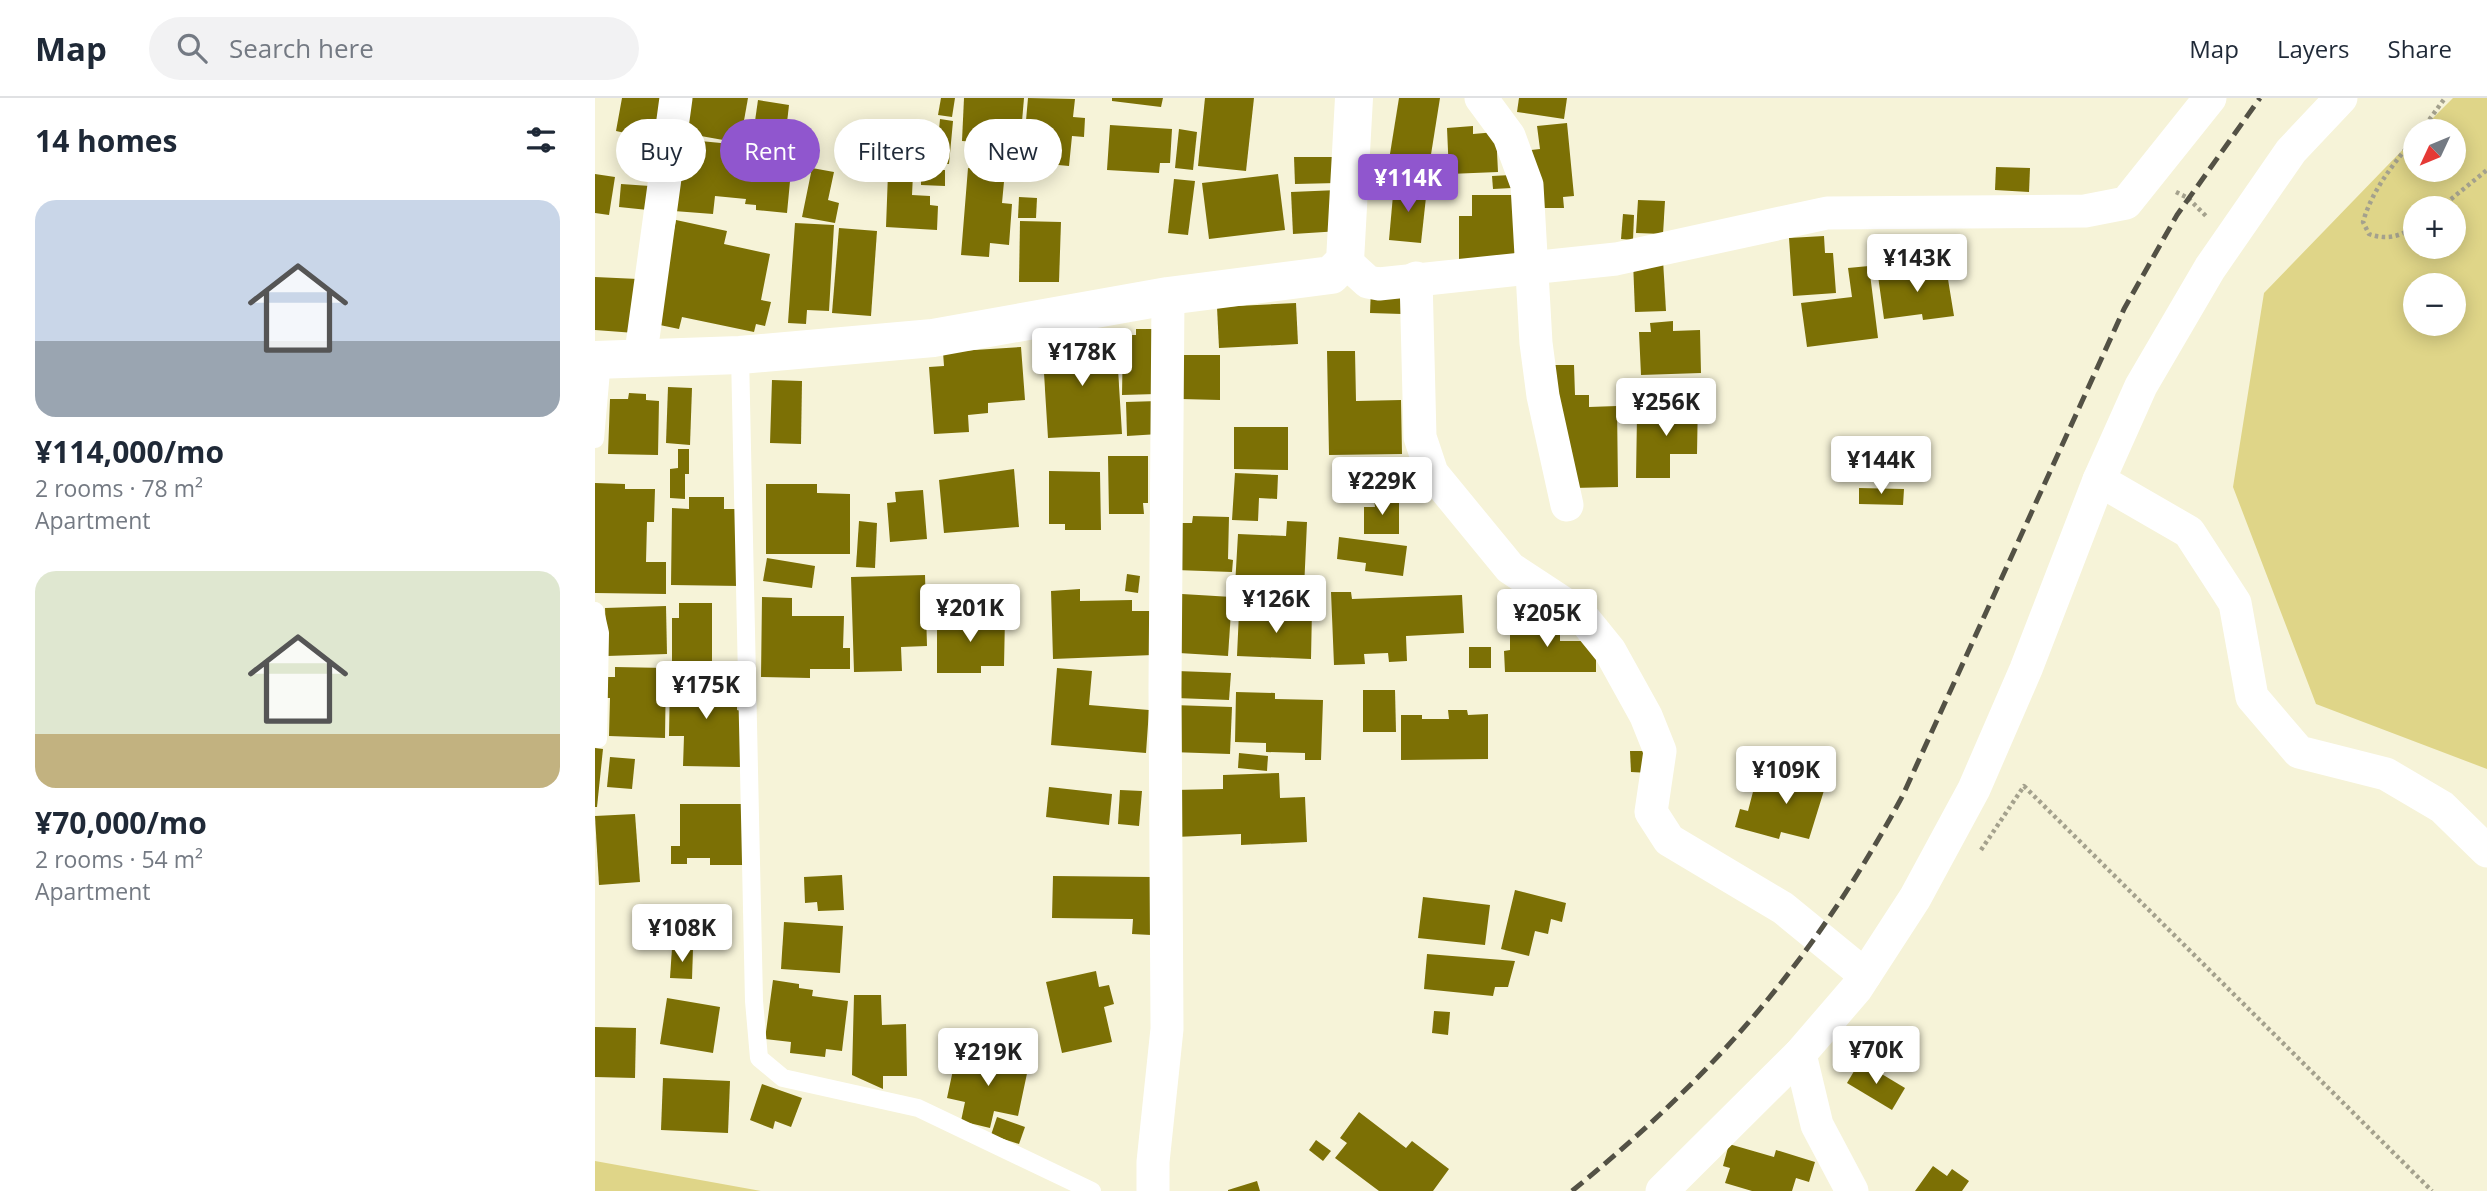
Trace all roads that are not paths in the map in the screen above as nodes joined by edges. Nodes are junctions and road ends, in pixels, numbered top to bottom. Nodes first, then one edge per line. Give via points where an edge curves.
1 (676, 98) edge
2 (1355, 98) edge
3 (1481, 98) edge
4 (2210, 98) edge
5 (2341, 98) edge
6 (1345, 261) junction
7 (1531, 267) junction
8 (1416, 278) junction
9 (1168, 296) junction
10 (740, 355) junction
11 (598, 360) edge
12 (640, 360) junction
13 (595, 439) edge
14 (2099, 480) junction
15 (1567, 505) dead end
16 (595, 611) edge
17 (598, 739) dead end
18 (2487, 851) edge
19 (1865, 975) junction
20 (1800, 1054) junction
21 (1092, 1191) edge
22 (1153, 1191) edge
23 (1662, 1191) edge
24 (1852, 1191) edge

1 - 12 street
2 - 6 street
3 - 7 street via 1509,136 1527,185
4 - 7 street via 2126,203 2085,211 1827,214 1616,259
5 - 14 street via 2291,151 2210,268 2141,386
6 - 8 street via 1369,282
6 - 9 street via 1331,275
7 - 8 street
7 - 15 street via 1543,396
8 - 19 street via 1420,437 1432,473 1510,568 1580,614 1610,651 1660,751 1651,812 1669,840 1783,908
9 - 10 street via 933,338
9 - 22 street via 1167,1029
10 - 12 street
10 - 21 lane via 759,1058 783,1077 918,1108
11 - 12 street
11 - 13 lane
14 - 18 street via 2189,533 2235,603 2252,697 2299,752 2386,774 2442,807
14 - 19 street via 1974,789 1915,898
16 - 17 lane via 600,633
19 - 20 street
20 - 23 street
20 - 24 street via 1817,1125

